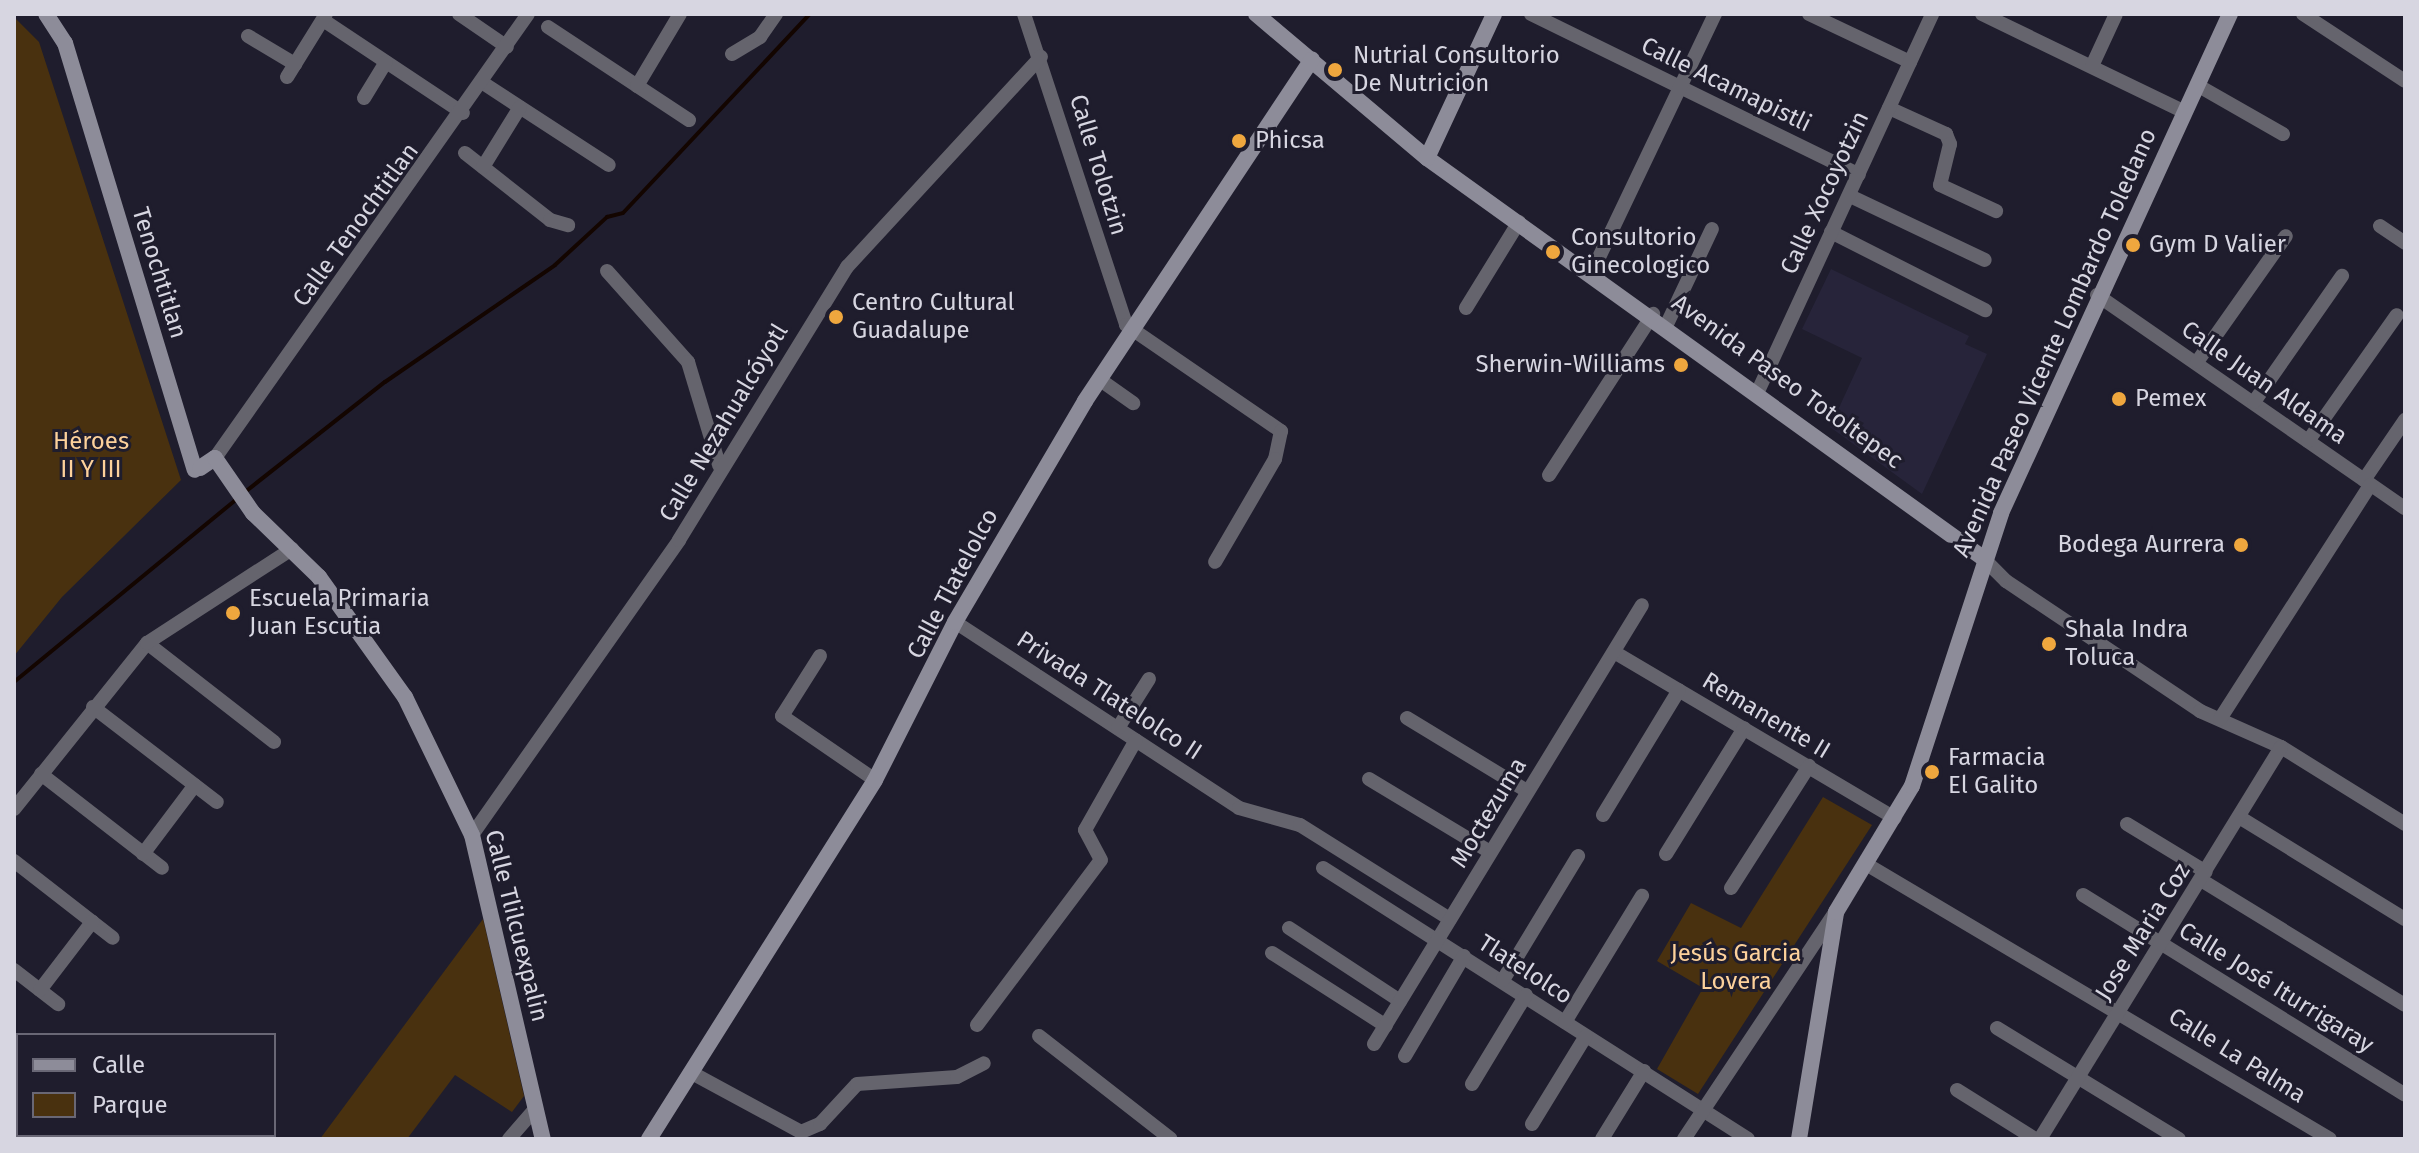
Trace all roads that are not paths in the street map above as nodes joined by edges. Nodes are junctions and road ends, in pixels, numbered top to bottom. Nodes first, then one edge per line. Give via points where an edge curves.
1 (46, 14) edge
2 (459, 14) edge
3 (776, 14) edge
4 (1024, 14) edge
5 (1256, 14) edge
6 (1494, 14) edge
7 (1531, 14) edge
8 (1715, 14) edge
9 (1809, 14) edge
10 (1932, 14) edge
11 (1982, 14) edge
12 (2116, 14) edge
13 (2230, 14) edge
14 (2303, 14) edge
15 (678, 15) edge
16 (522, 16) edge
17 (324, 17) edge
18 (548, 27) dead end
19 (248, 36) dead end
20 (507, 47) junction
21 (732, 54) dead end
22 (1041, 57) junction
23 (1312, 59) junction
24 (386, 62) junction
25 (1910, 62) junction
26 (2092, 66) junction
27 (2405, 81) edge
28 (483, 83) junction
29 (2197, 85) junction
30 (637, 86) junction
31 (1681, 87) junction
32 (364, 98) dead end
33 (520, 107) junction
34 (1889, 108) junction
35 (2185, 112) junction
36 (463, 113) junction
37 (689, 120) dead end
38 (2283, 134) dead end
39 (465, 153) dead end
40 (1427, 158) junction
41 (609, 165) dead end
42 (483, 167) junction
43 (1859, 175) junction
44 (1850, 196) junction
45 (1996, 211) dead end
46 (1519, 222) junction
47 (568, 225) dead end
48 (2380, 226) dead end
49 (1712, 229) dead end
50 (1831, 232) junction
51 (2286, 236) dead end
52 (2405, 243) edge
53 (1985, 260) dead end
54 (607, 271) dead end
55 (1592, 272) junction
56 (2342, 276) dead end
57 (2097, 295) junction
58 (1466, 308) dead end
59 (1985, 310) dead end
60 (2397, 315) dead end
61 (1660, 319) junction
62 (1130, 329) junction
63 (2197, 362) junction
64 (1099, 379) junction
65 (1759, 389) junction
66 (2254, 402) junction
67 (1133, 403) dead end
68 (2405, 420) edge
69 (2308, 441) junction
70 (205, 465) junction
71 (719, 465) junction
72 (1549, 475) dead end
73 (2367, 483) junction
74 (247, 506) joint
75 (2405, 508) edge
76 (292, 549) junction
77 (1983, 558) junction
78 (1215, 562) dead end
79 (1642, 605) dead end
80 (955, 622) junction
81 (147, 643) junction
82 (1614, 652) junction
83 (820, 656) dead end
84 (1149, 679) dead end
85 (1679, 690) junction
86 (93, 707) junction
87 (1407, 718) dead end
88 (2220, 719) junction
89 (1118, 728) junction
90 (1744, 728) junction
91 (1136, 740) junction
92 (274, 742) dead end
93 (2281, 747) junction
94 (1809, 766) junction
95 (41, 774) junction
96 (1369, 779) dead end
97 (875, 780) junction
98 (195, 785) junction
99 (1527, 791) junction
100 (217, 802) dead end
101 (14, 809) edge
102 (1603, 815) dead end
103 (2239, 817) junction
104 (1895, 818) junction
105 (2127, 824) dead end
106 (2405, 824) edge
107 (472, 835) junction
108 (1490, 852) junction
109 (143, 854) junction
110 (1666, 854) dead end
111 (1578, 856) dead end
112 (14, 861) edge
113 (1866, 864) junction
114 (162, 868) dead end
115 (1323, 868) dead end
116 (2203, 876) junction
117 (1731, 888) dead end
118 (2083, 895) dead end
119 (1642, 896) dead end
120 (1836, 912) junction
121 (1450, 919) junction
122 (2405, 919) edge
123 (92, 922) junction
124 (1289, 928) dead end
125 (113, 938) dead end
126 (1437, 940) junction
127 (2161, 943) junction
128 (1272, 953) dead end
129 (1464, 956) junction
130 (14, 970) edge
131 (1503, 980) junction
132 (40, 990) junction
133 (1526, 995) junction
134 (1400, 1001) junction
135 (58, 1004) dead end
136 (2405, 1005) edge
137 (2121, 1010) junction
138 (1565, 1022) junction
139 (977, 1025) dead end
140 (1386, 1026) junction
141 (1997, 1028) dead end
142 (1039, 1036) dead end
143 (1586, 1036) junction
144 (1374, 1044) dead end
145 (1405, 1056) dead end
146 (984, 1063) dead end
147 (1644, 1071) junction
148 (692, 1073) junction
149 (2078, 1078) junction
150 (1472, 1084) dead end
151 (1957, 1090) dead end
152 (2405, 1095) edge
153 (534, 1110) junction
154 (1702, 1110) junction
155 (1532, 1124) dead end
156 (509, 1139) edge
157 (543, 1139) edge
158 (649, 1139) edge
159 (1171, 1139) edge
160 (1602, 1139) edge
161 (1684, 1139) edge
162 (1748, 1139) edge
163 (1799, 1139) edge
164 (2038, 1139) edge
165 (2179, 1139) edge
166 (2330, 1139) edge

1 - 70 main road, Tenochtitlan via 65,43
2 - 20 street
3 - 21 street via 760,37
4 - 22 street, Calle Tolotzin
5 - 23 main road, Avenida Paseo Totoltepec
6 - 40 main road
7 - 31 street, Calle Acamapistli
8 - 31 street
9 - 25 street
10 - 25 street, Calle Xocoyotzin
11 - 26 street
12 - 26 street
13 - 29 main road, Avenida Paseo Vicente Lombardo Toledano
14 - 27 street
15 - 30 street
16 - 20 street, Calle Tenochtitlan
17 - 19 street via 291,71
17 - 24 street
18 - 30 street
20 - 28 street, Calle Tenochtitlan
22 - 62 street, Calle Tolotzin
22 - 71 street, Calle Nezahualcóyotl via 847,267
23 - 40 main road, Avenida Paseo Totoltepec
23 - 62 main road, Calle Tlatelolco
24 - 32 street
24 - 36 street
25 - 34 street, Calle Xocoyotzin
26 - 35 street
28 - 33 street
28 - 36 street, Calle Tenochtitlan
29 - 35 main road, Avenida Paseo Vicente Lombardo Toledano
29 - 38 street
30 - 37 street
31 - 43 street, Calle Acamapistli
31 - 55 street
33 - 41 street
33 - 42 street
34 - 43 street, Calle Xocoyotzin
34 - 45 street via 1946,134 1950,144 1940,185
35 - 57 main road, Avenida Paseo Vicente Lombardo Toledano
36 - 70 street, Calle Tenochtitlan
39 - 42 street
40 - 46 main road, Avenida Paseo Totoltepec
42 - 47 street via 550,220
43 - 44 street, Calle Xocoyotzin
44 - 50 street, Calle Xocoyotzin
44 - 53 street
46 - 55 main road, Avenida Paseo Totoltepec
46 - 58 street
48 - 52 street
49 - 61 street
50 - 59 street
50 - 65 street, Calle Xocoyotzin
51 - 63 street
54 - 71 street via 688,362
55 - 61 main road, Avenida Paseo Totoltepec
56 - 66 street
57 - 63 street, Calle Juan Aldama
57 - 77 main road, Avenida Paseo Vicente Lombardo Toledano
60 - 69 street
61 - 65 main road, Avenida Paseo Totoltepec
61 - 72 street
62 - 64 main road, Calle Tlatelolco
62 - 78 street via 1281,431 1275,459
63 - 66 street, Calle Juan Aldama
64 - 67 street
64 - 80 main road, Calle Tlatelolco
65 - 77 main road, Avenida Paseo Totoltepec
66 - 69 street, Calle Juan Aldama
68 - 73 street
69 - 73 street, Calle Juan Aldama
70 - 74 main road, Tenochtitlan
71 - 107 street, Calle Nezahualcóyotl via 679,540
73 - 75 street, Calle Juan Aldama
73 - 88 street
74 - 76 main road, Calle Tlilcuexpalin
76 - 81 street
76 - 107 main road, Calle Tlilcuexpalin via 390,671
77 - 88 street via 2073,628
77 - 104 main road, Avenida Paseo Vicente Lombardo Toledano via 1921,760
79 - 82 street, Moctezuma
80 - 89 street, Privada Tlatelolco II
80 - 97 main road, Calle Tlatelolco
81 - 86 street
81 - 92 street
82 - 85 street, Remanente II
82 - 99 street, Moctezuma
83 - 97 street via 782,716
84 - 89 street
85 - 90 street, Remanente II
85 - 102 street
86 - 95 street
86 - 98 street
87 - 99 street
88 - 93 street
89 - 91 street, Privada Tlatelolco II
90 - 94 street, Remanente II
90 - 110 street
91 - 121 street, Privada Tlatelolco II via 1239,808 1300,825
91 - 139 street via 1085,830 1101,860
93 - 103 street, Jose Maria Coz
93 - 106 street
94 - 104 street, Remanente II
94 - 117 street
95 - 101 street
95 - 109 street
96 - 108 street
97 - 148 main road, Calle Tlatelolco
98 - 100 street
98 - 109 street
99 - 108 street, Moctezuma
103 - 116 street, Jose Maria Coz
103 - 122 street
104 - 113 main road, Avenida Paseo Vicente Lombardo Toledano
105 - 116 street
107 - 153 main road, Calle Tlilcuexpalin
108 - 121 street, Moctezuma
109 - 114 street
111 - 131 street
112 - 123 street
113 - 120 main road, Avenida Paseo Vicente Lombardo Toledano
113 - 137 street, Calle La Palma
115 - 126 street, Tlatelolco
116 - 127 street, Jose Maria Coz
116 - 136 street
118 - 127 street, Calle José Iturrigaray
119 - 138 street
120 - 154 street
120 - 163 main road
121 - 126 street, Moctezuma
123 - 125 street
123 - 132 street
124 - 134 street
126 - 129 street, Tlatelolco
126 - 134 street, Moctezuma
127 - 137 street, Jose Maria Coz
127 - 152 street, Calle José Iturrigaray
128 - 140 street
129 - 131 street, Tlatelolco
129 - 145 street
130 - 132 street
131 - 133 street, Tlatelolco
132 - 135 street
133 - 138 street, Tlatelolco
133 - 150 street
134 - 140 street, Moctezuma
137 - 149 street, Jose Maria Coz
137 - 166 street, Calle La Palma
138 - 143 street, Tlatelolco
140 - 144 street, Moctezuma
141 - 149 street
142 - 159 street
143 - 147 street, Tlatelolco
143 - 155 street
146 - 148 street via 957,1077 857,1084 820,1124 801,1132
147 - 154 street, Tlatelolco
147 - 160 street
148 - 158 main road, Calle Tlatelolco
149 - 164 street, Jose Maria Coz
149 - 165 street
151 - 164 street
153 - 156 street
153 - 157 main road, Calle Tlilcuexpalin
154 - 161 street
154 - 162 street, Tlatelolco

